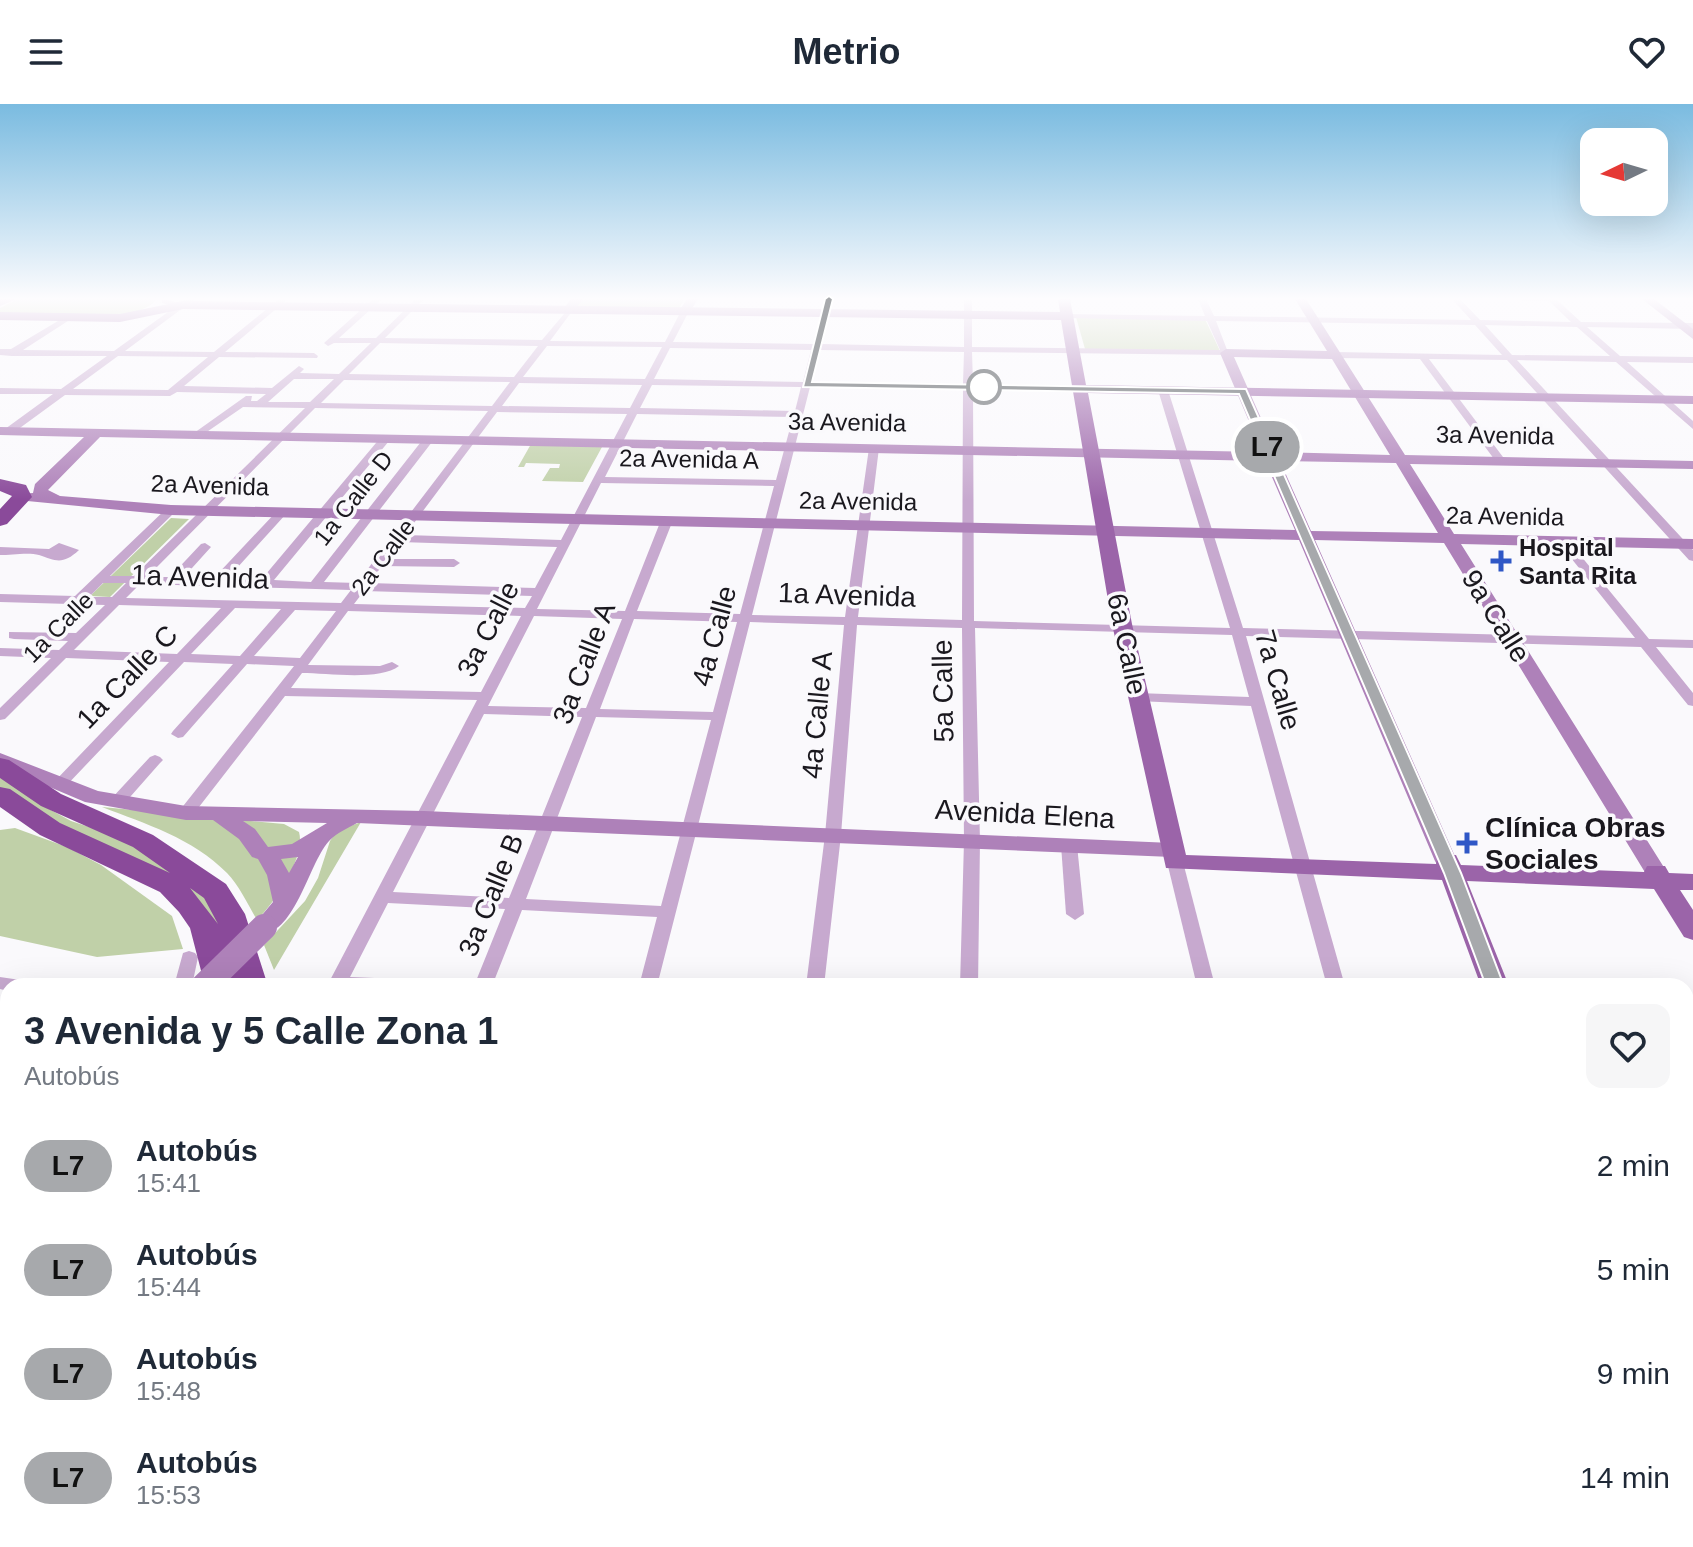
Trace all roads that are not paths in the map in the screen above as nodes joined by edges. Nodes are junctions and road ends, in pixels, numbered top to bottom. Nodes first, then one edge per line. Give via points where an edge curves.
1 (99, 366) edge
2 (203, 366) edge
3 (302, 366) edge
4 (351, 366) edge
5 (526, 366) edge
6 (657, 366) edge
7 (811, 366) edge
8 (968, 366) edge
9 (1076, 366) edge
10 (1232, 366) edge
11 (1342, 366) edge
12 (1429, 366) edge
13 (1518, 366) edge
14 (1626, 366) edge
15 (291, 376) junction
16 (341, 376) junction
17 (517, 379) junction
18 (649, 382) junction
19 (806, 385) junction
20 (968, 387) junction
21 (1080, 389) junction
22 (260, 390) junction
23 (1163, 390) junction
24 (0, 391) edge
25 (172, 391) junction
26 (275, 391) junction
27 (1243, 391) junction
28 (63, 392) junction
29 (1358, 394) junction
30 (1450, 395) junction
31 (1547, 397) junction
32 (1662, 399) junction
33 (1693, 400) edge
34 (241, 404) junction
35 (260, 404) junction
36 (312, 405) junction
37 (494, 409) junction
38 (633, 411) junction
39 (799, 414) junction
40 (1693, 426) edge
41 (4, 431) edge
42 (96, 433) junction
43 (198, 435) junction
44 (279, 437) junction
45 (385, 439) junction
46 (428, 440) junction
47 (470, 441) junction
48 (616, 444) junction
49 (790, 447) junction
50 (874, 448) junction
51 (968, 450) junction
52 (1092, 453) junction
53 (1183, 454) junction
54 (1271, 456) junction
55 (1400, 459) junction
56 (1501, 461) junction
57 (1607, 463) junction
58 (1693, 465) edge
59 (57, 467) junction
60 (597, 480) junction
61 (780, 483) junction
62 (8, 493) edge
63 (58, 498) junction
64 (171, 510) junction
65 (205, 511) junction
66 (282, 512) junction
67 (326, 513) junction
68 (372, 514) junction
69 (415, 515) junction
70 (576, 519) junction
71 (0, 520) edge
72 (667, 520) junction
73 (770, 523) junction
74 (865, 525) junction
75 (968, 527) junction
76 (1105, 530) junction
77 (1207, 533) junction
78 (1305, 535) junction
79 (397, 538) junction
80 (1447, 538) junction
81 (1563, 541) junction
82 (563, 544) junction
83 (1687, 544) edge
84 (171, 545) junction
85 (0, 551) edge
86 (48, 552) dead end
87 (1693, 557) edge
88 (379, 562) junction
89 (454, 563) dead end
90 (99, 579) junction
91 (137, 579) junction
92 (174, 580) junction
93 (218, 581) junction
94 (265, 583) junction
95 (315, 585) junction
96 (361, 586) junction
97 (539, 592) junction
98 (0, 598) edge
99 (78, 600) junction
100 (115, 601) junction
101 (232, 604) junction
102 (291, 606) junction
103 (345, 607) junction
104 (528, 613) junction
105 (630, 616) junction
106 (746, 618) junction
107 (851, 621) junction
108 (968, 624) junction
109 (1123, 629) junction
110 (1238, 632) junction
111 (14, 635) dead end
112 (1348, 635) junction
113 (80, 637) junction
114 (1511, 639) junction
115 (1645, 643) junction
116 (1693, 644) edge
117 (0, 652) edge
118 (62, 655) junction
119 (181, 658) junction
120 (244, 660) junction
121 (301, 666) junction
122 (392, 666) dead end
123 (281, 692) junction
124 (1137, 697) junction
125 (1257, 702) junction
126 (1693, 702) edge
127 (482, 703) junction
128 (591, 713) junction
129 (0, 716) edge
130 (720, 716) junction
131 (178, 734) dead end
132 (0, 759) edge
133 (155, 760) dead end
134 (0, 766) edge
135 (59, 785) junction
136 (0, 795) edge
137 (117, 802) junction
138 (186, 813) junction
139 (265, 815) junction
140 (221, 816) junction
141 (424, 818) junction
142 (316, 824) junction
143 (548, 824) junction
144 (691, 829) junction
145 (247, 834) junction
146 (833, 835) junction
147 (972, 841) junction
148 (1069, 845) junction
149 (266, 854) junction
150 (1174, 856) junction
151 (1301, 860) junction
152 (1449, 867) junction
153 (1693, 871) edge
154 (1657, 875) junction
155 (1693, 882) edge
156 (383, 897) junction
157 (285, 903) junction
158 (516, 904) junction
159 (668, 912) junction
160 (1075, 914) dead end
161 (1693, 931) edge
162 (189, 957) dead end
163 (185, 978) edge
164 (212, 978) edge
165 (219, 978) edge
166 (250, 978) edge
167 (340, 978) edge
168 (486, 978) edge
169 (650, 978) edge
170 (816, 978) edge
171 (969, 978) edge
172 (1204, 978) edge
173 (1334, 978) edge
174 (1492, 978) edge

1 - 28 street
2 - 25 street
3 - 15 street
4 - 16 street, 1a Calle
5 - 17 street, 2a Calle
6 - 18 street, 3a Calle
7 - 19 street, 4a Calle
8 - 20 street, 5a Calle
9 - 21 main road, 6a Calle
10 - 27 street
11 - 29 street, 9a Calle
12 - 30 street
13 - 31 street
14 - 32 street
15 - 16 street
15 - 26 street
16 - 17 street
16 - 36 street, 1a Calle
17 - 18 street
17 - 37 street, 2a Calle
18 - 19 street
18 - 38 street, 3a Calle
19 - 20 street
19 - 39 street, 4a Calle
20 - 21 street
20 - 51 street, 5a Calle
21 - 23 main road
21 - 52 main road, 6a Calle
22 - 25 street
22 - 26 street
22 - 34 street
23 - 27 main road
23 - 53 street, 7a Calle
24 - 28 street
25 - 28 street
26 - 35 street
27 - 29 main road
27 - 54 street
28 - 41 street
29 - 30 main road
29 - 55 street, 9a Calle
30 - 31 main road
30 - 56 street
31 - 32 main road
31 - 57 street
32 - 33 main road
32 - 40 street
34 - 35 street
34 - 43 street
35 - 36 street
36 - 37 street
36 - 44 street, 1a Calle
37 - 38 street
37 - 47 street, 2a Calle
38 - 39 street
38 - 48 street, 3a Calle
39 - 49 street, 4a Calle
41 - 42 street, 3a Avenida
42 - 43 street, 3a Avenida
42 - 59 street
43 - 44 street, 3a Avenida
44 - 45 street, 3a Avenida
44 - 65 street, 1a Calle
45 - 46 street, 3a Avenida
45 - 67 street
46 - 47 street, 3a Avenida
46 - 68 street, 1a Calle D
47 - 48 street, 3a Avenida
47 - 69 street, 2a Calle
48 - 49 street, 3a Avenida
48 - 60 street, 3a Calle
49 - 50 street, 3a Avenida
49 - 61 street, 4a Calle
50 - 51 street, 3a Avenida
50 - 74 street, 4a Calle A
51 - 52 street, 3a Avenida
51 - 75 street, 5a Calle
52 - 53 street, 3a Avenida
52 - 76 main road, 6a Calle
53 - 54 street, 3a Avenida
53 - 77 street, 7a Calle
54 - 55 street, 3a Avenida
54 - 78 street
55 - 56 street, 3a Avenida
55 - 80 street, 9a Calle
56 - 57 street, 3a Avenida
57 - 58 street, 3a Avenida
57 - 83 street
59 - 62 street
59 - 63 street via 38,490
60 - 61 street, 2a Avenida A
60 - 70 street, 3a Calle
61 - 73 street, 4a Calle
62 - 63 street, 2a Avenida
62 - 71 highway via 18,504
63 - 64 street, 2a Avenida
64 - 65 street, 2a Avenida
64 - 90 street, 1a Calle
65 - 66 street, 2a Avenida
65 - 84 street, 1a Calle
66 - 67 street, 2a Avenida
66 - 93 street
67 - 68 street, 2a Avenida
67 - 94 street
68 - 69 street, 2a Avenida
68 - 95 street, 1a Calle D
69 - 70 street, 2a Avenida
69 - 79 street, 2a Calle
70 - 72 street, 2a Avenida
70 - 82 street, 3a Calle
72 - 73 street, 2a Avenida
72 - 105 street, 3a Calle A
73 - 74 street, 2a Avenida
73 - 106 street, 4a Calle
74 - 75 street, 2a Avenida
74 - 107 street, 4a Calle A
75 - 76 street, 2a Avenida
75 - 108 street, 5a Calle
76 - 77 street, 2a Avenida
76 - 109 main road, 6a Calle
77 - 78 street, 2a Avenida
77 - 110 street, 7a Calle
78 - 80 street, 2a Avenida
78 - 112 street
79 - 82 street
79 - 88 street, 2a Calle
80 - 81 street, 2a Avenida
80 - 114 street, 9a Calle
81 - 83 street, 2a Avenida
81 - 115 street
82 - 97 street, 3a Calle
83 - 87 street
84 - 91 street, 1a Calle
84 - 92 street via 205,547
85 - 86 street
88 - 89 street
88 - 96 street, 2a Calle
90 - 91 street
90 - 99 street, 1a Calle
91 - 92 street
91 - 100 street, 1a Calle
92 - 93 street
93 - 94 street
94 - 95 street
95 - 96 street
96 - 97 street
96 - 103 street, 2a Calle
97 - 104 street, 3a Calle
98 - 99 street, 1a Avenida
99 - 100 street, 1a Avenida
100 - 101 street, 1a Avenida
100 - 113 street, 1a Calle
101 - 102 street, 1a Avenida
101 - 119 street, 1a Calle C
102 - 103 street, 1a Avenida
102 - 120 street
103 - 104 street, 1a Avenida
103 - 121 street, 2a Calle
104 - 105 street, 1a Avenida
104 - 127 street, 3a Calle
105 - 106 street, 1a Avenida
105 - 128 street, 3a Calle A
106 - 107 street, 1a Avenida
106 - 130 street, 4a Calle
107 - 108 street, 1a Avenida
107 - 146 street, 4a Calle A
108 - 109 street, 1a Avenida
108 - 147 street, 5a Calle
109 - 110 street, 1a Avenida
109 - 124 main road, 6a Calle
110 - 112 street, 1a Avenida
110 - 125 street, 7a Calle
111 - 113 street
112 - 114 street, 1a Avenida
112 - 152 street
113 - 118 street, 1a Calle
114 - 115 street, 1a Avenida
114 - 154 street, 9a Calle
115 - 116 street, 1a Avenida
115 - 126 street
117 - 118 street
118 - 119 street
118 - 129 street, 1a Calle
119 - 120 street
119 - 135 street, 1a Calle C
120 - 121 street
120 - 131 street
121 - 122 street
121 - 123 street, 2a Calle
123 - 127 street
123 - 138 street, 2a Calle
124 - 125 street
124 - 150 main road, 6a Calle
125 - 151 street, 7a Calle
127 - 128 street
127 - 141 street, 3a Calle
128 - 130 street
128 - 143 street, 3a Calle A
130 - 144 street, 4a Calle
132 - 135 street, Avenida Elena
133 - 137 street
134 - 166 highway via 51,800 143,841 215,891 230,914
135 - 137 street, Avenida Elena
136 - 165 highway via 50,829 170,885 205,928
137 - 138 street, Avenida Elena
138 - 140 street, Avenida Elena
139 - 140 street, Avenida Elena
139 - 142 street, Avenida Elena
139 - 145 street
140 - 145 street, Avenida Elena
141 - 142 street, Avenida Elena via 354,816
141 - 143 street, Avenida Elena
141 - 156 street, 3a Calle
142 - 149 street, Avenida Elena via 298,850
142 - 157 street
143 - 144 street, Avenida Elena
143 - 158 street, 3a Calle B
144 - 146 street, Avenida Elena
144 - 159 street, 4a Calle
145 - 149 street, Avenida Elena
146 - 147 street, Avenida Elena
146 - 170 street, 4a Calle A
147 - 148 street, Avenida Elena
147 - 171 street, 5a Calle
148 - 150 street, Avenida Elena
148 - 160 street
149 - 157 street via 279,875
150 - 151 main road, Avenida Elena
150 - 172 street, 6a Calle
151 - 152 main road, Avenida Elena
151 - 173 street, 7a Calle
152 - 154 main road, Avenida Elena
152 - 174 main road
153 - 154 main road, Avenida Elena
154 - 155 main road, Avenida Elena
154 - 161 main road, 9a Calle
156 - 158 street
156 - 167 street, 3a Calle
157 - 164 street, bridge
158 - 159 street
158 - 168 street, 3a Calle B
159 - 169 street, 4a Calle
162 - 163 street

